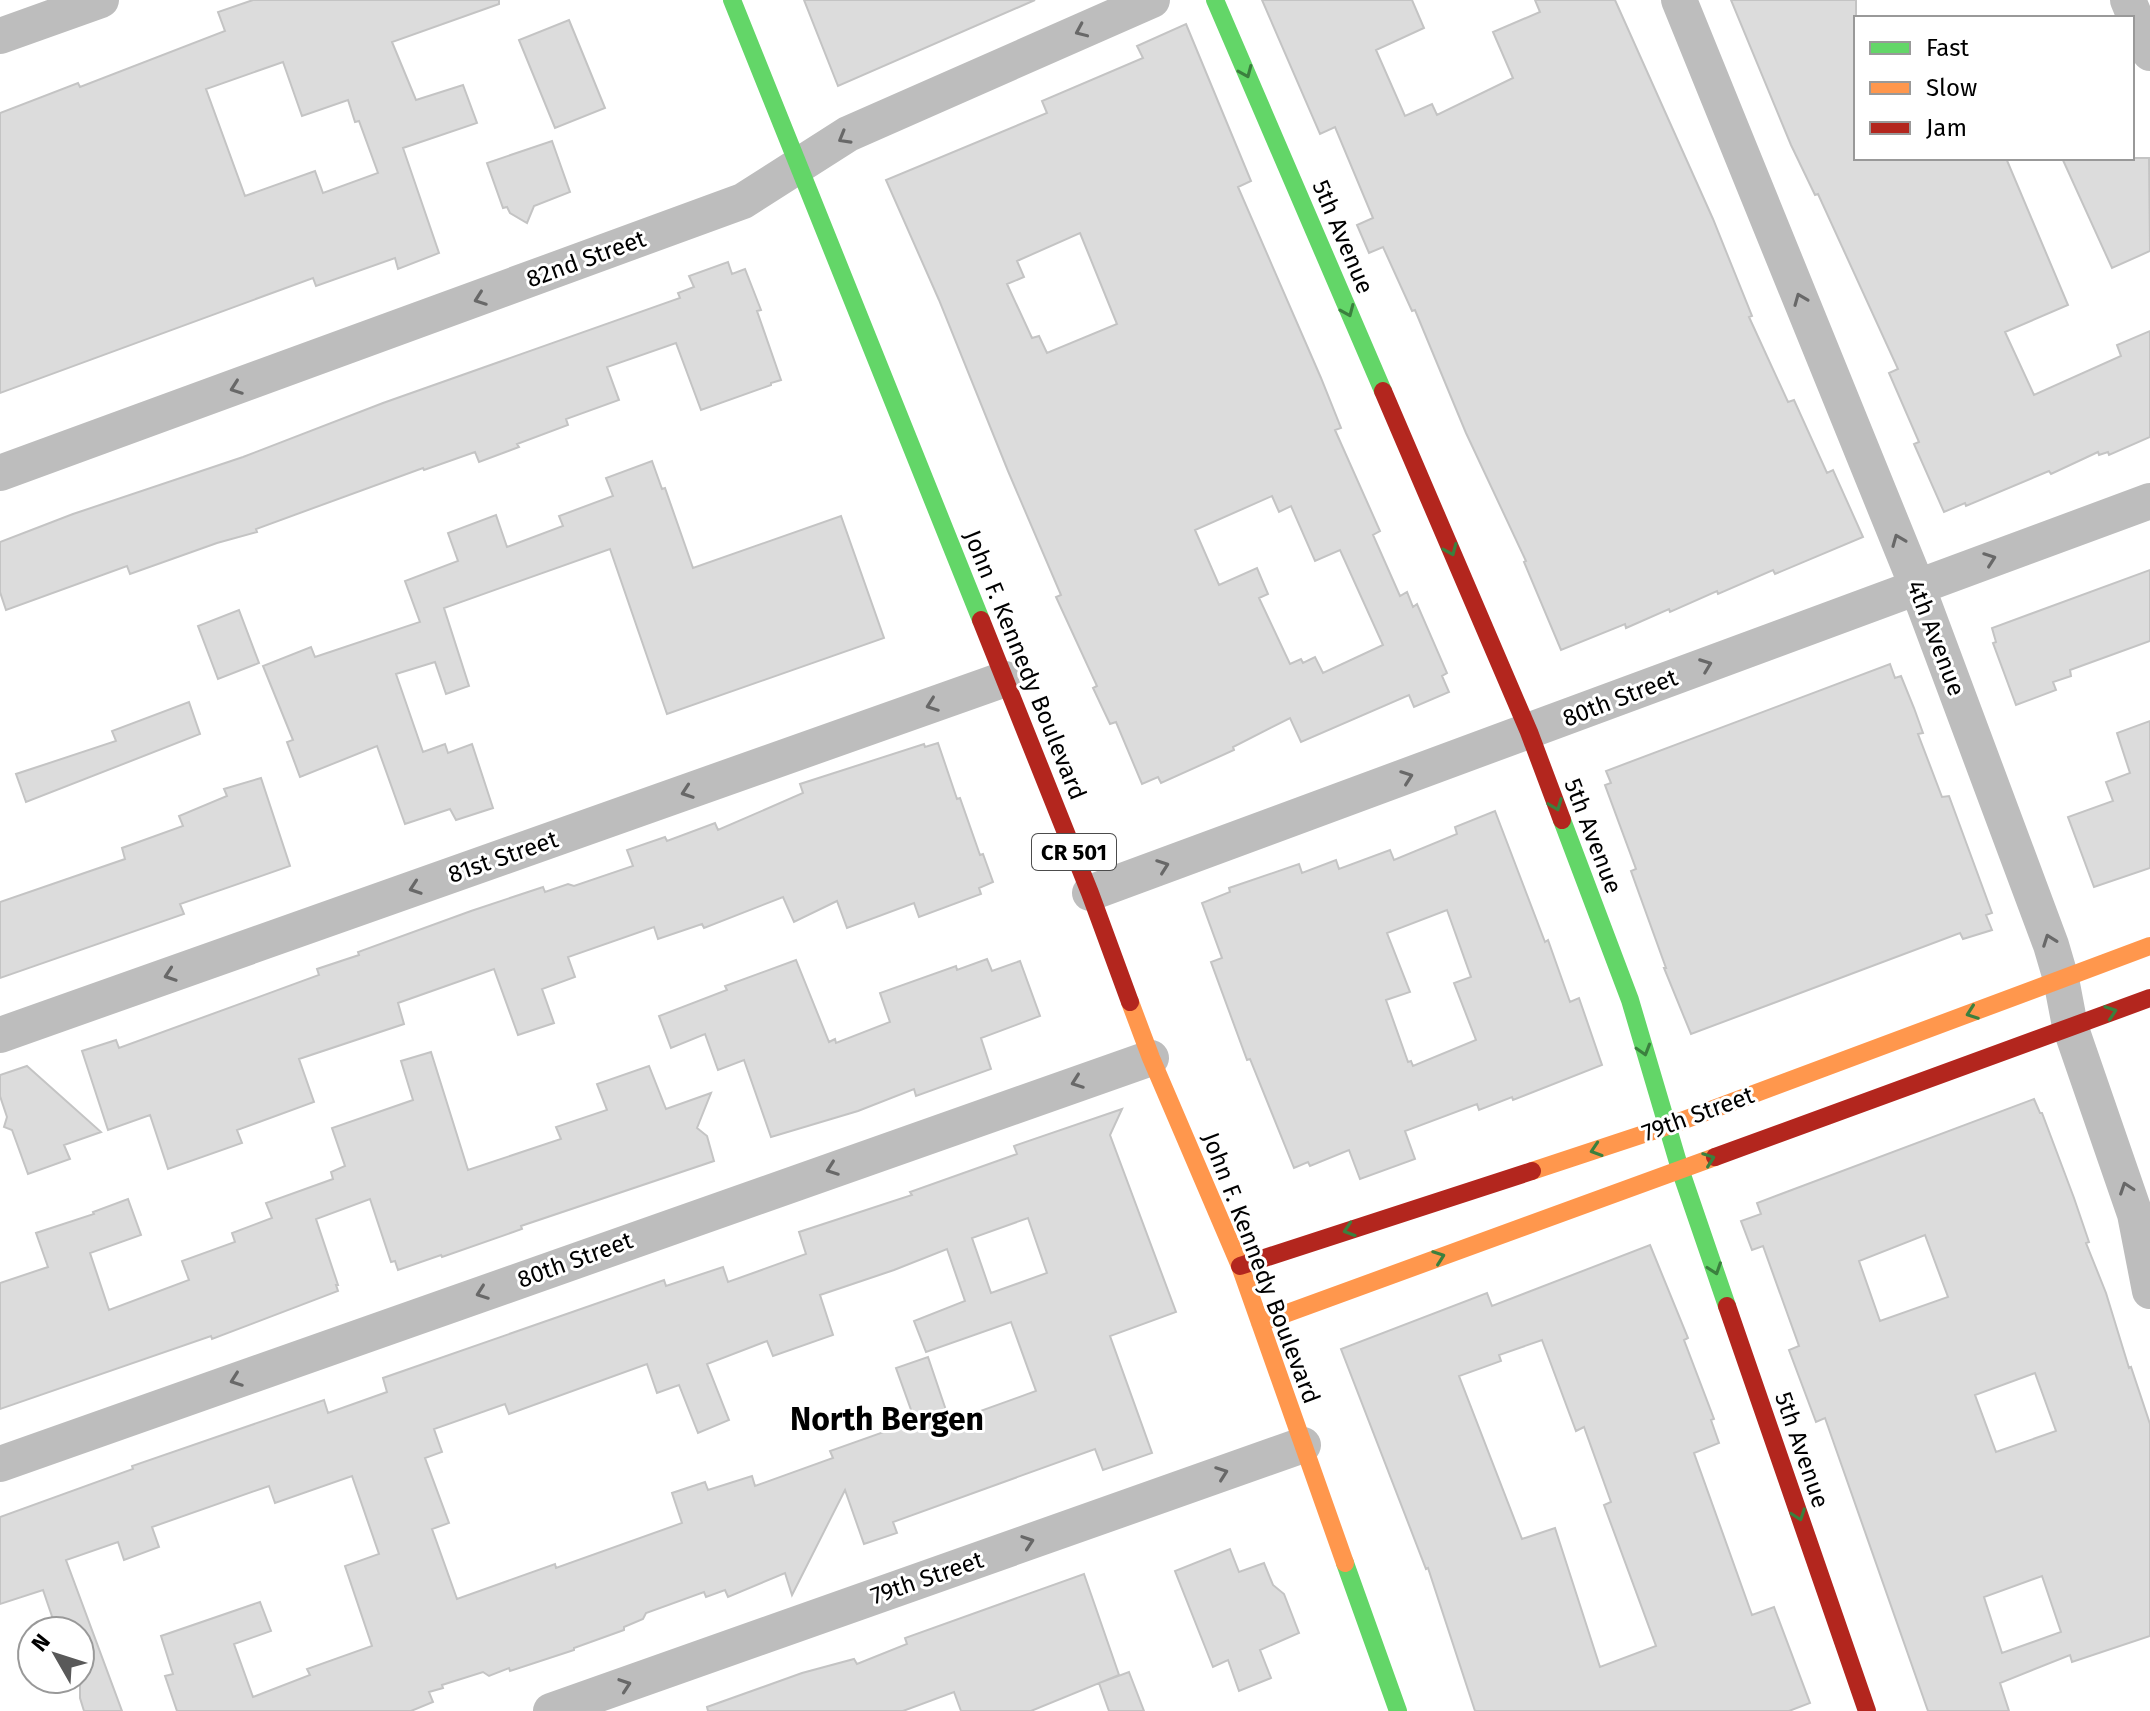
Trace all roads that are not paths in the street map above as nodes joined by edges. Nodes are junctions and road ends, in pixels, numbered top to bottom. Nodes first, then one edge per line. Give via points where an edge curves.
1 (101, 0) edge
2 (732, 0) edge
3 (1152, 0) edge
4 (1215, 0) edge
5 (1679, 0) edge
6 (2128, 0) edge
7 (0, 36) edge
8 (2150, 53) edge
9 (798, 167) junction
10 (0, 473) edge
11 (2150, 501) edge
12 (1917, 586) junction
13 (1005, 679) junction
14 (1529, 732) junction
15 (1090, 893) junction
16 (2150, 946) edge
17 (2061, 979) junction
18 (2150, 998) edge
19 (2070, 1026) junction
20 (0, 1035) edge
21 (1151, 1058) junction
22 (1668, 1126) junction
23 (1680, 1169) junction
24 (1240, 1266) junction
25 (2150, 1291) edge
26 (1260, 1323) junction
27 (1303, 1445) junction
28 (0, 1464) edge
29 (551, 1711) edge
30 (1398, 1711) edge
31 (1867, 1711) edge

1 - 7 street
2 - 9 street, John F. Kennedy Boulevard / CR 501
3 -> 9 street, 82nd Street via 848,134
4 -> 14 street, 5th Avenue
12 -> 5 street, 4th Avenue
6 - 8 street
9 -> 10 street, 82nd Street via 743,201
9 - 13 street, John F. Kennedy Boulevard / CR 501
12 -> 11 street, 80th Street
14 -> 12 street, 80th Street
17 -> 12 street, 4th Avenue
13 - 15 street, John F. Kennedy Boulevard / CR 501
13 -> 20 street, 81st Street
15 -> 14 street, 80th Street
14 -> 22 street, 5th Avenue via 1630,1000
15 - 21 street, John F. Kennedy Boulevard / CR 501
16 - 17 street, 79th Street
17 - 19 street, 4th Avenue
17 -> 22 street, 79th Street
19 -> 18 street, 79th Street
23 -> 19 street, 79th Street
25 -> 19 street, 4th Avenue via 2135,1214
21 - 24 street, John F. Kennedy Boulevard / CR 501
21 -> 28 street, 80th Street
22 - 23 street, 5th Avenue
22 -> 24 street, 79th Street
26 -> 23 street, 79th Street
23 -> 31 street, 5th Avenue
24 - 26 street, John F. Kennedy Boulevard / CR 501
26 - 27 street, John F. Kennedy Boulevard / CR 501
29 -> 27 street, 79th Street
27 - 30 street, John F. Kennedy Boulevard / CR 501

